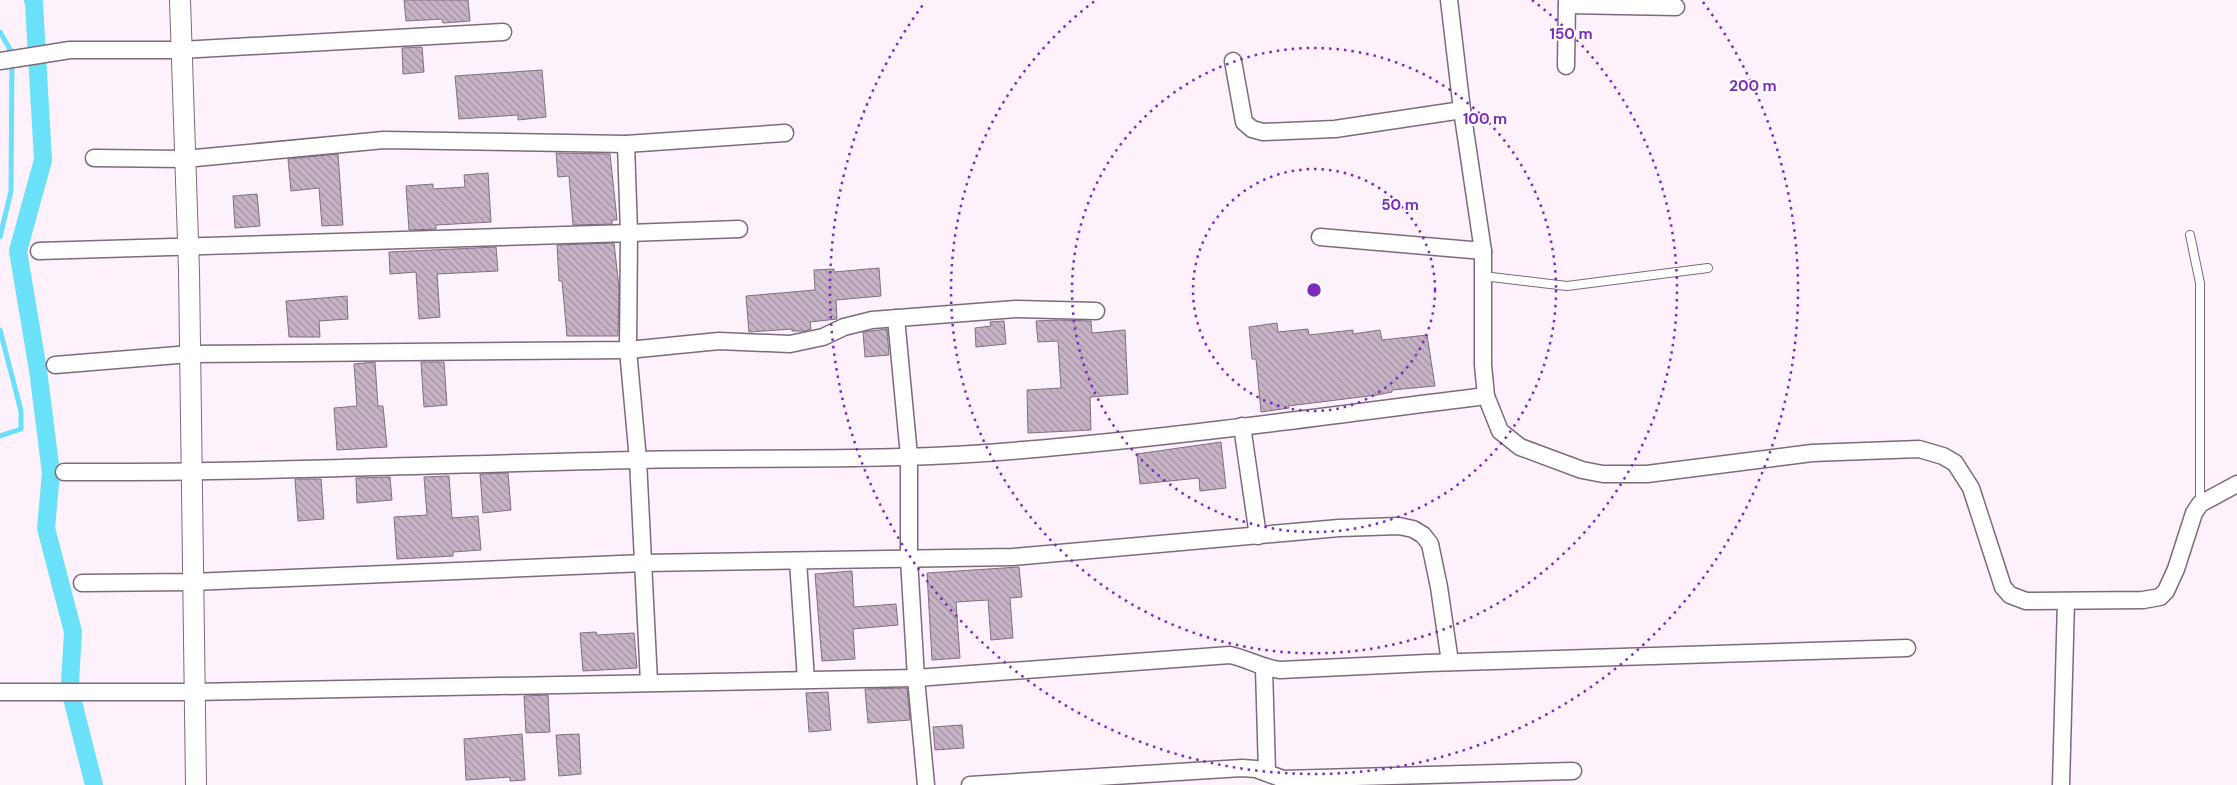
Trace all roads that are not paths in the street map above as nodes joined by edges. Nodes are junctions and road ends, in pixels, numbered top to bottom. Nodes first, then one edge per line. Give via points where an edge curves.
1 (180, 0) edge
2 (1449, 0) edge
3 (1567, 3) edge
4 (1676, 7) dead end
5 (503, 32) dead end
6 (181, 50) junction
7 (0, 61) edge
8 (1233, 61) dead end
9 (1566, 66) dead end
10 (1462, 110) junction
11 (785, 133) dead end
12 (626, 144) junction
13 (94, 158) dead end
14 (185, 159) junction
15 (739, 229) dead end
16 (629, 233) junction
17 (2190, 235) dead end
18 (1320, 237) dead end
19 (188, 247) junction
20 (39, 251) dead end
21 (1483, 251) junction
22 (1708, 268) dead end
23 (1483, 276) junction
24 (1096, 311) dead end
25 (896, 318) junction
26 (628, 350) junction
27 (190, 354) junction
28 (55, 366) dead end
29 (1486, 396) junction
30 (1242, 426) junction
31 (909, 456) junction
32 (638, 460) junction
33 (64, 472) dead end
34 (192, 473) junction
35 (2237, 484) edge
36 (2200, 504) junction
37 (1258, 536) junction
38 (910, 559) junction
39 (798, 561) junction
40 (644, 563) junction
41 (193, 582) junction
42 (82, 584) dead end
43 (2066, 601) junction
44 (1907, 648) dead end
45 (1450, 662) junction
46 (1264, 668) junction
47 (916, 678) junction
48 (806, 680) junction
49 (649, 682) junction
50 (0, 692) edge
51 (194, 692) junction
52 (1573, 771) dead end
53 (1267, 772) junction
54 (1143, 780) edge
55 (196, 785) edge
56 (926, 785) edge
57 (970, 785) edge
58 (2061, 785) edge

1 - 6 street
2 - 10 street
3 - 4 street
3 - 9 street
5 - 6 street
6 - 7 street via 70,50
6 - 14 street
8 - 10 street via 1244,122 1263,132 1335,129
10 - 21 street
11 - 12 street
12 - 14 street via 384,140
12 - 16 street
13 - 14 street
14 - 19 street
15 - 16 street
16 - 19 street
16 - 26 street
17 - 36 lane via 2200,283
18 - 21 street
19 - 20 street
19 - 27 street
21 - 23 street
22 - 23 lane via 1567,286
23 - 29 street via 1482,365
24 - 25 street via 1016,309
25 - 26 street via 856,323 823,337 790,344 719,341
25 - 31 street
26 - 27 street
26 - 32 street
27 - 28 street
27 - 34 street
29 - 30 street
29 - 43 street via 1500,431 1520,447 1582,470 1603,474 1647,474 1812,453 1919,449 1944,456 1955,463 1971,488 2003,587 2010,595 2026,601
30 - 31 street via 1021,451
30 - 37 street
31 - 32 street
31 - 38 street
32 - 34 street
32 - 40 street
33 - 34 street
34 - 41 street
35 - 36 street
36 - 43 street via 2194,513 2176,569 2160,597
37 - 38 street via 1013,557
37 - 45 street via 1399,526 1423,535 1430,544
38 - 39 street
38 - 47 street
39 - 40 street
39 - 48 street
40 - 41 street
40 - 49 street
41 - 42 street
41 - 51 street
43 - 58 street
44 - 45 street
45 - 46 street via 1280,670
46 - 47 street via 1230,655
46 - 53 street
47 - 48 street
47 - 56 street
48 - 49 street
49 - 51 street
50 - 51 street
51 - 55 street
52 - 53 street via 1283,779
53 - 54 street via 1242,768
54 - 57 street

